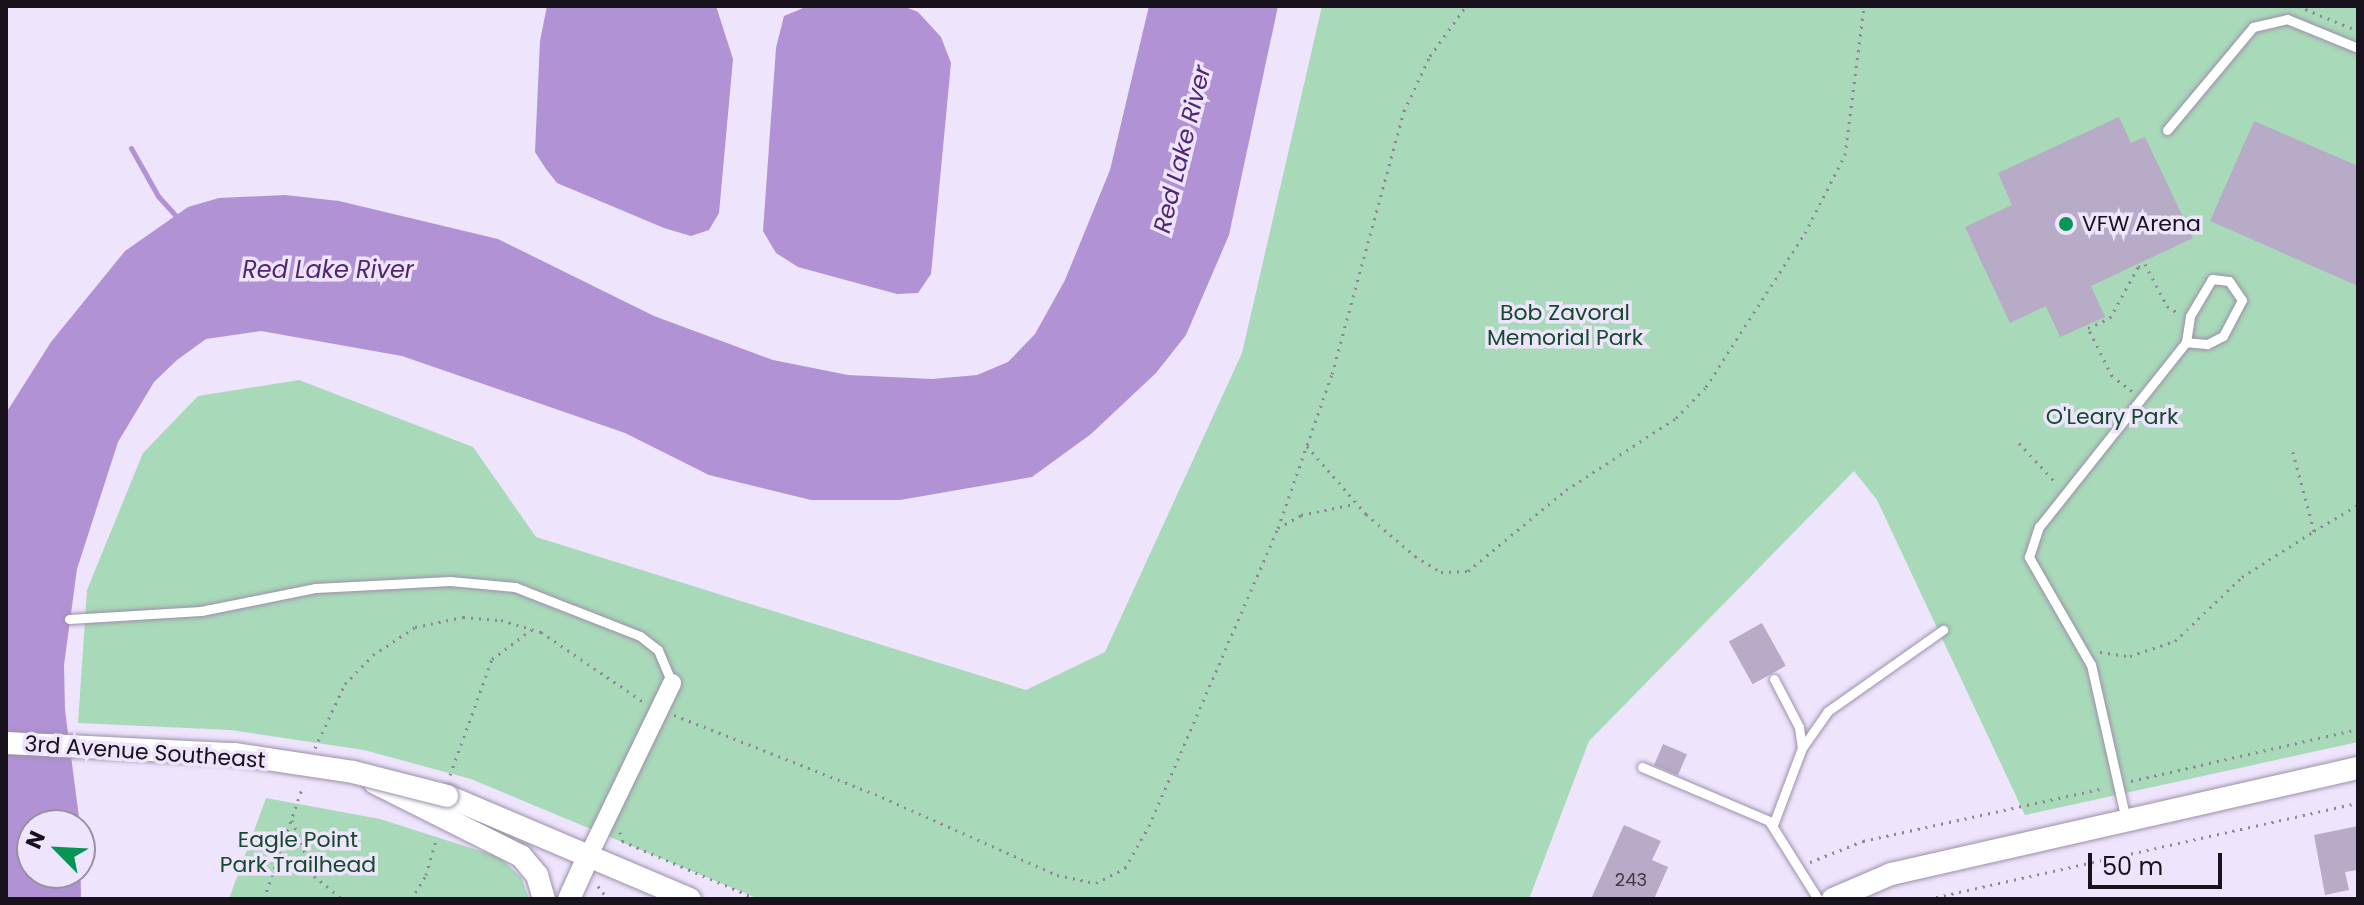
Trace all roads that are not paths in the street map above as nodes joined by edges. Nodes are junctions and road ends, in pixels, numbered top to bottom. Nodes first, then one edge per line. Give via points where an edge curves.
1 (2358, 48) edge
2 (2167, 130) dead end
3 (2186, 342) junction
4 (69, 619) dead end
5 (1943, 630) dead end
6 (1774, 679) dead end
7 (672, 683) joint
8 (6, 743) edge
9 (1802, 748) junction
10 (1642, 767) dead end
11 (2358, 768) edge
12 (444, 806) junction
13 (2126, 820) junction
14 (1773, 825) junction
15 (589, 855) junction
16 (544, 899) edge
17 (569, 899) edge
18 (690, 899) edge
19 (1818, 899) edge
20 (1833, 899) edge

1 - 2 lane via 2287,19 2253,27
3 - 3 lane via 2189,320 2212,279 2229,281 2242,300 2223,336 2207,344
3 - 13 lane via 2039,527 2029,557 2082,644
4 - 7 lane via 201,611 315,588 450,581 502,586 616,623 640,636 663,658
5 - 9 lane via 1828,711
6 - 9 lane via 1799,727
7 - 15 street
8 - 12 street, 3rd Avenue Southeast, bridge via 234,754 353,772
9 - 14 lane
10 - 14 lane
11 - 13 street
12 - 15 street, 3rd Avenue Southeast
12 - 16 street via 521,856 537,875
13 - 20 street via 1891,874
14 - 19 lane
15 - 17 street
15 - 18 street, 3rd Avenue Southeast

